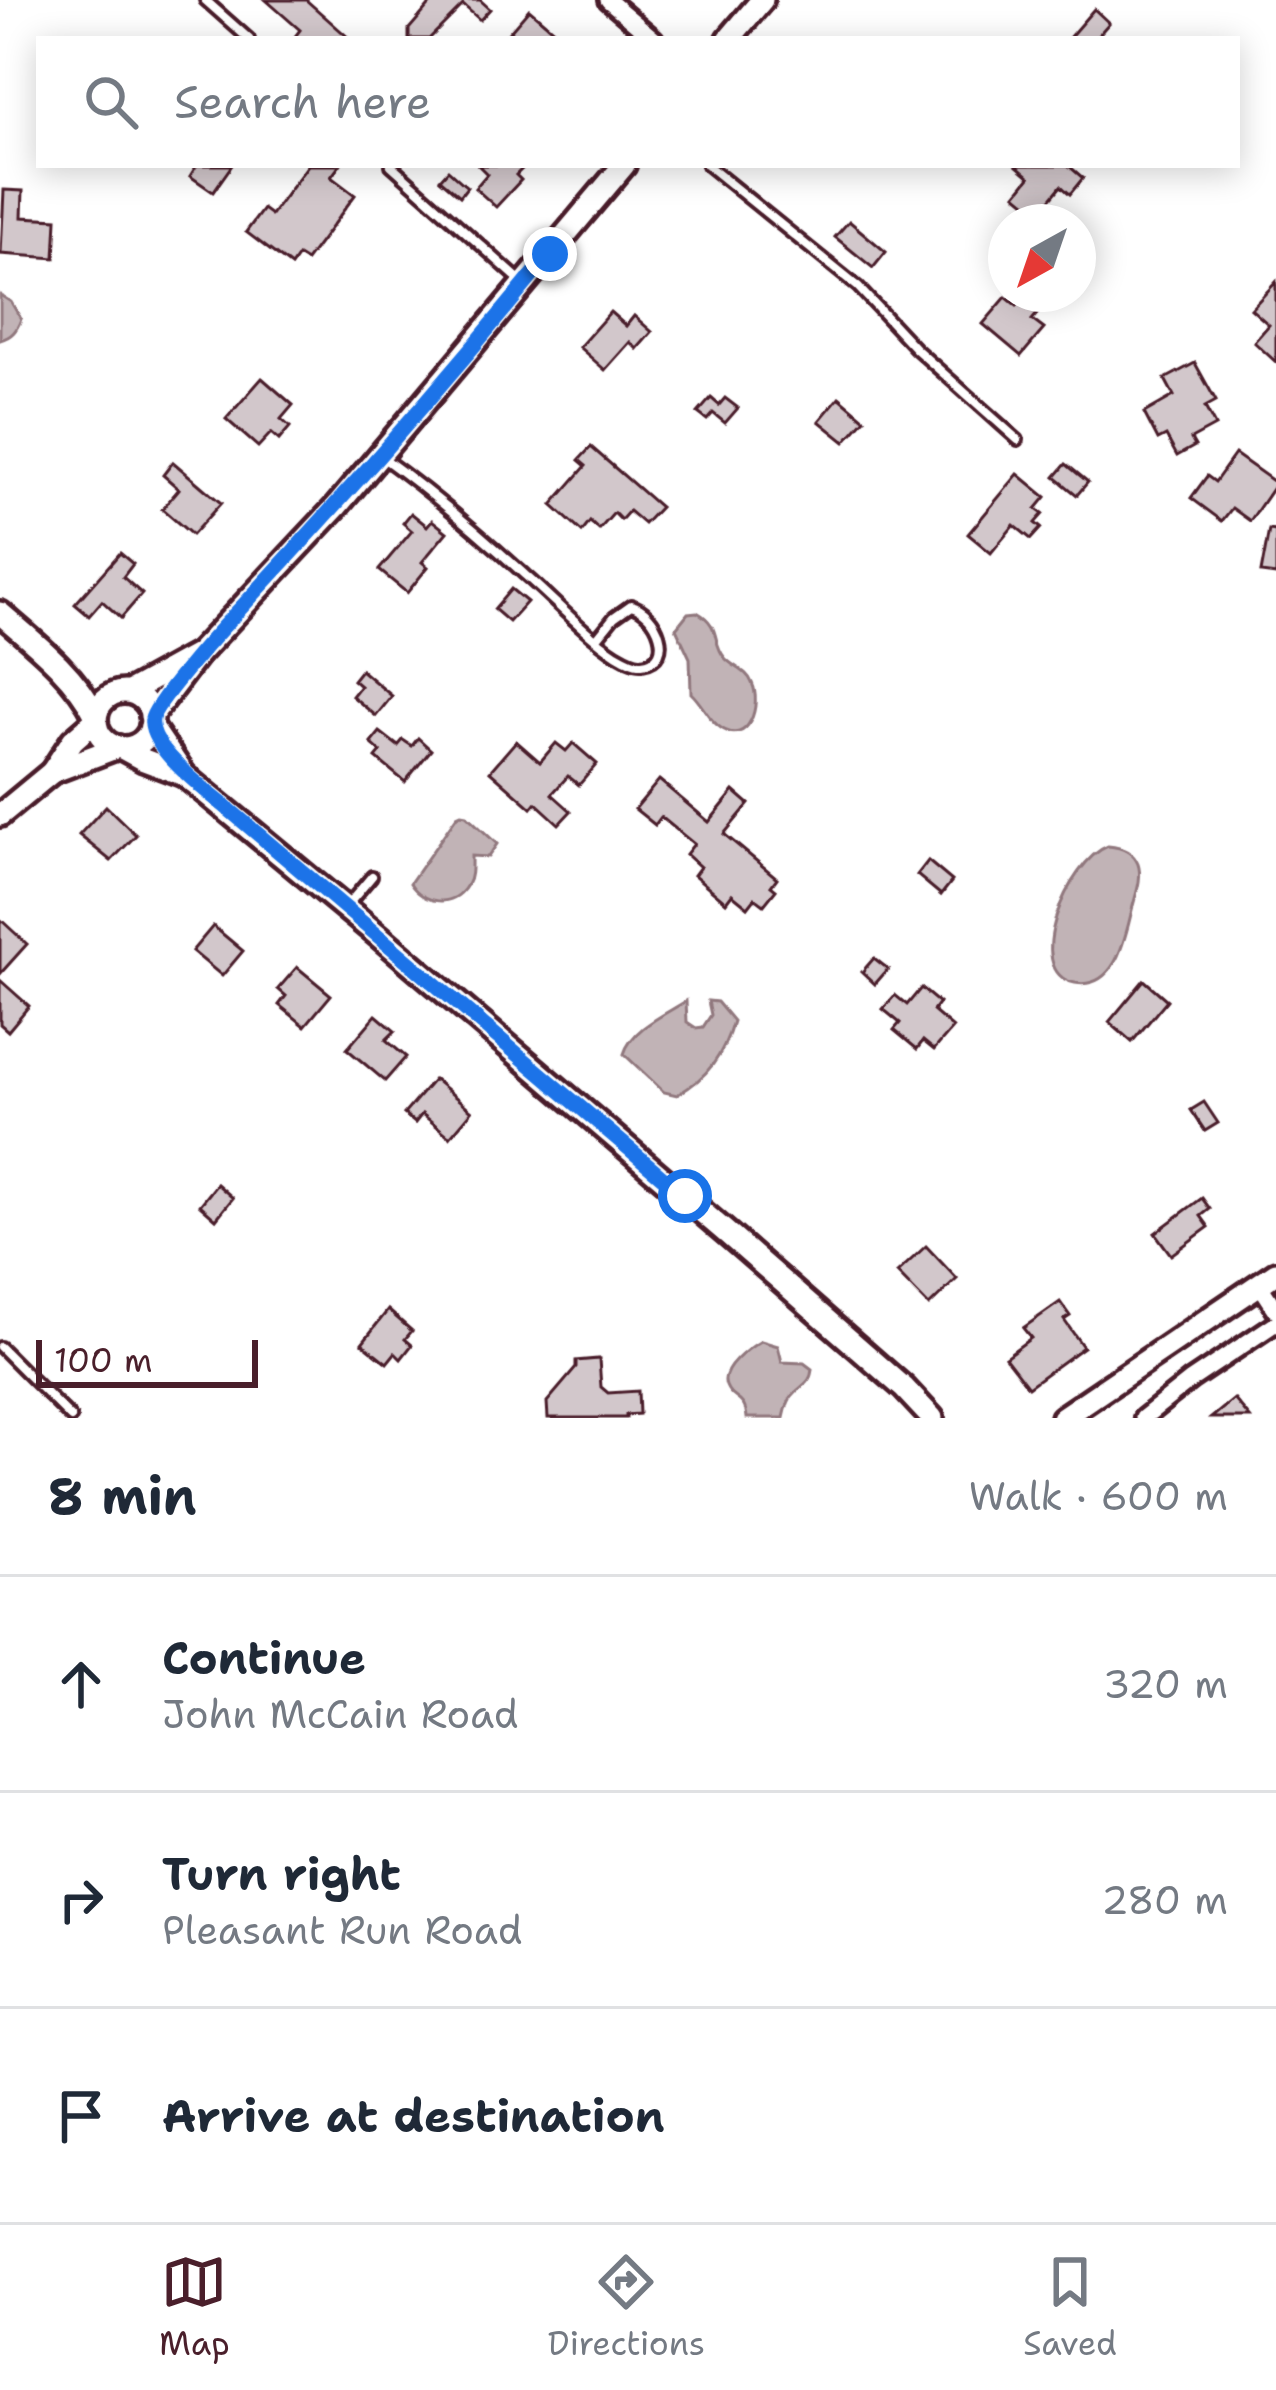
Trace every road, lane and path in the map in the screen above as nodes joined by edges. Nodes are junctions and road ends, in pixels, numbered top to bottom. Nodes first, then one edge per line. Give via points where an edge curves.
1 (205, 0) edge
2 (608, 0) edge
3 (762, 0) edge
4 (246, 36) edge
5 (650, 36) edge
6 (732, 36) edge
7 (394, 168) edge
8 (622, 168) edge
9 (711, 168) edge
10 (525, 284) junction
11 (1018, 440) dead end
12 (380, 455) junction
13 (0, 613) edge
14 (597, 638) junction
15 (198, 654) junction
16 (54, 660) junction
17 (117, 689) junction
18 (96, 718) junction
19 (151, 721) junction
20 (120, 747) junction
21 (91, 758) junction
22 (144, 760) junction
23 (52, 772) junction
24 (184, 775) junction
25 (0, 815) edge
26 (372, 877) dead end
27 (345, 908) junction
28 (1268, 1279) edge
29 (1276, 1310) edge
30 (1276, 1323) edge
31 (0, 1347) edge
32 (935, 1416) edge
33 (71, 1418) edge
34 (1062, 1418) edge
35 (1143, 1418) edge

1 - 4 lane
2 - 5 street
3 - 6 main road
7 - 10 lane
8 - 10 main road
9 - 11 lane via 857,287
10 - 12 main road
12 - 14 lane
12 - 15 main road
13 - 16 main road
14 - 14 lane via 631,604 649,614 662,639 642,664
15 - 17 main road
15 - 19 main road
16 - 17 main road
16 - 18 main road
17 - 18 main road
17 - 19 main road via 142,700
18 - 20 main road via 100,734
18 - 23 main road
19 - 20 main road via 137,744
19 - 24 main road
20 - 21 main road
20 - 22 main road
21 - 22 main road
21 - 23 main road
22 - 24 main road
23 - 25 main road
24 - 27 main road
26 - 27 lane
27 - 32 main road
28 - 29 street
28 - 34 main road
30 - 35 street
31 - 33 lane

